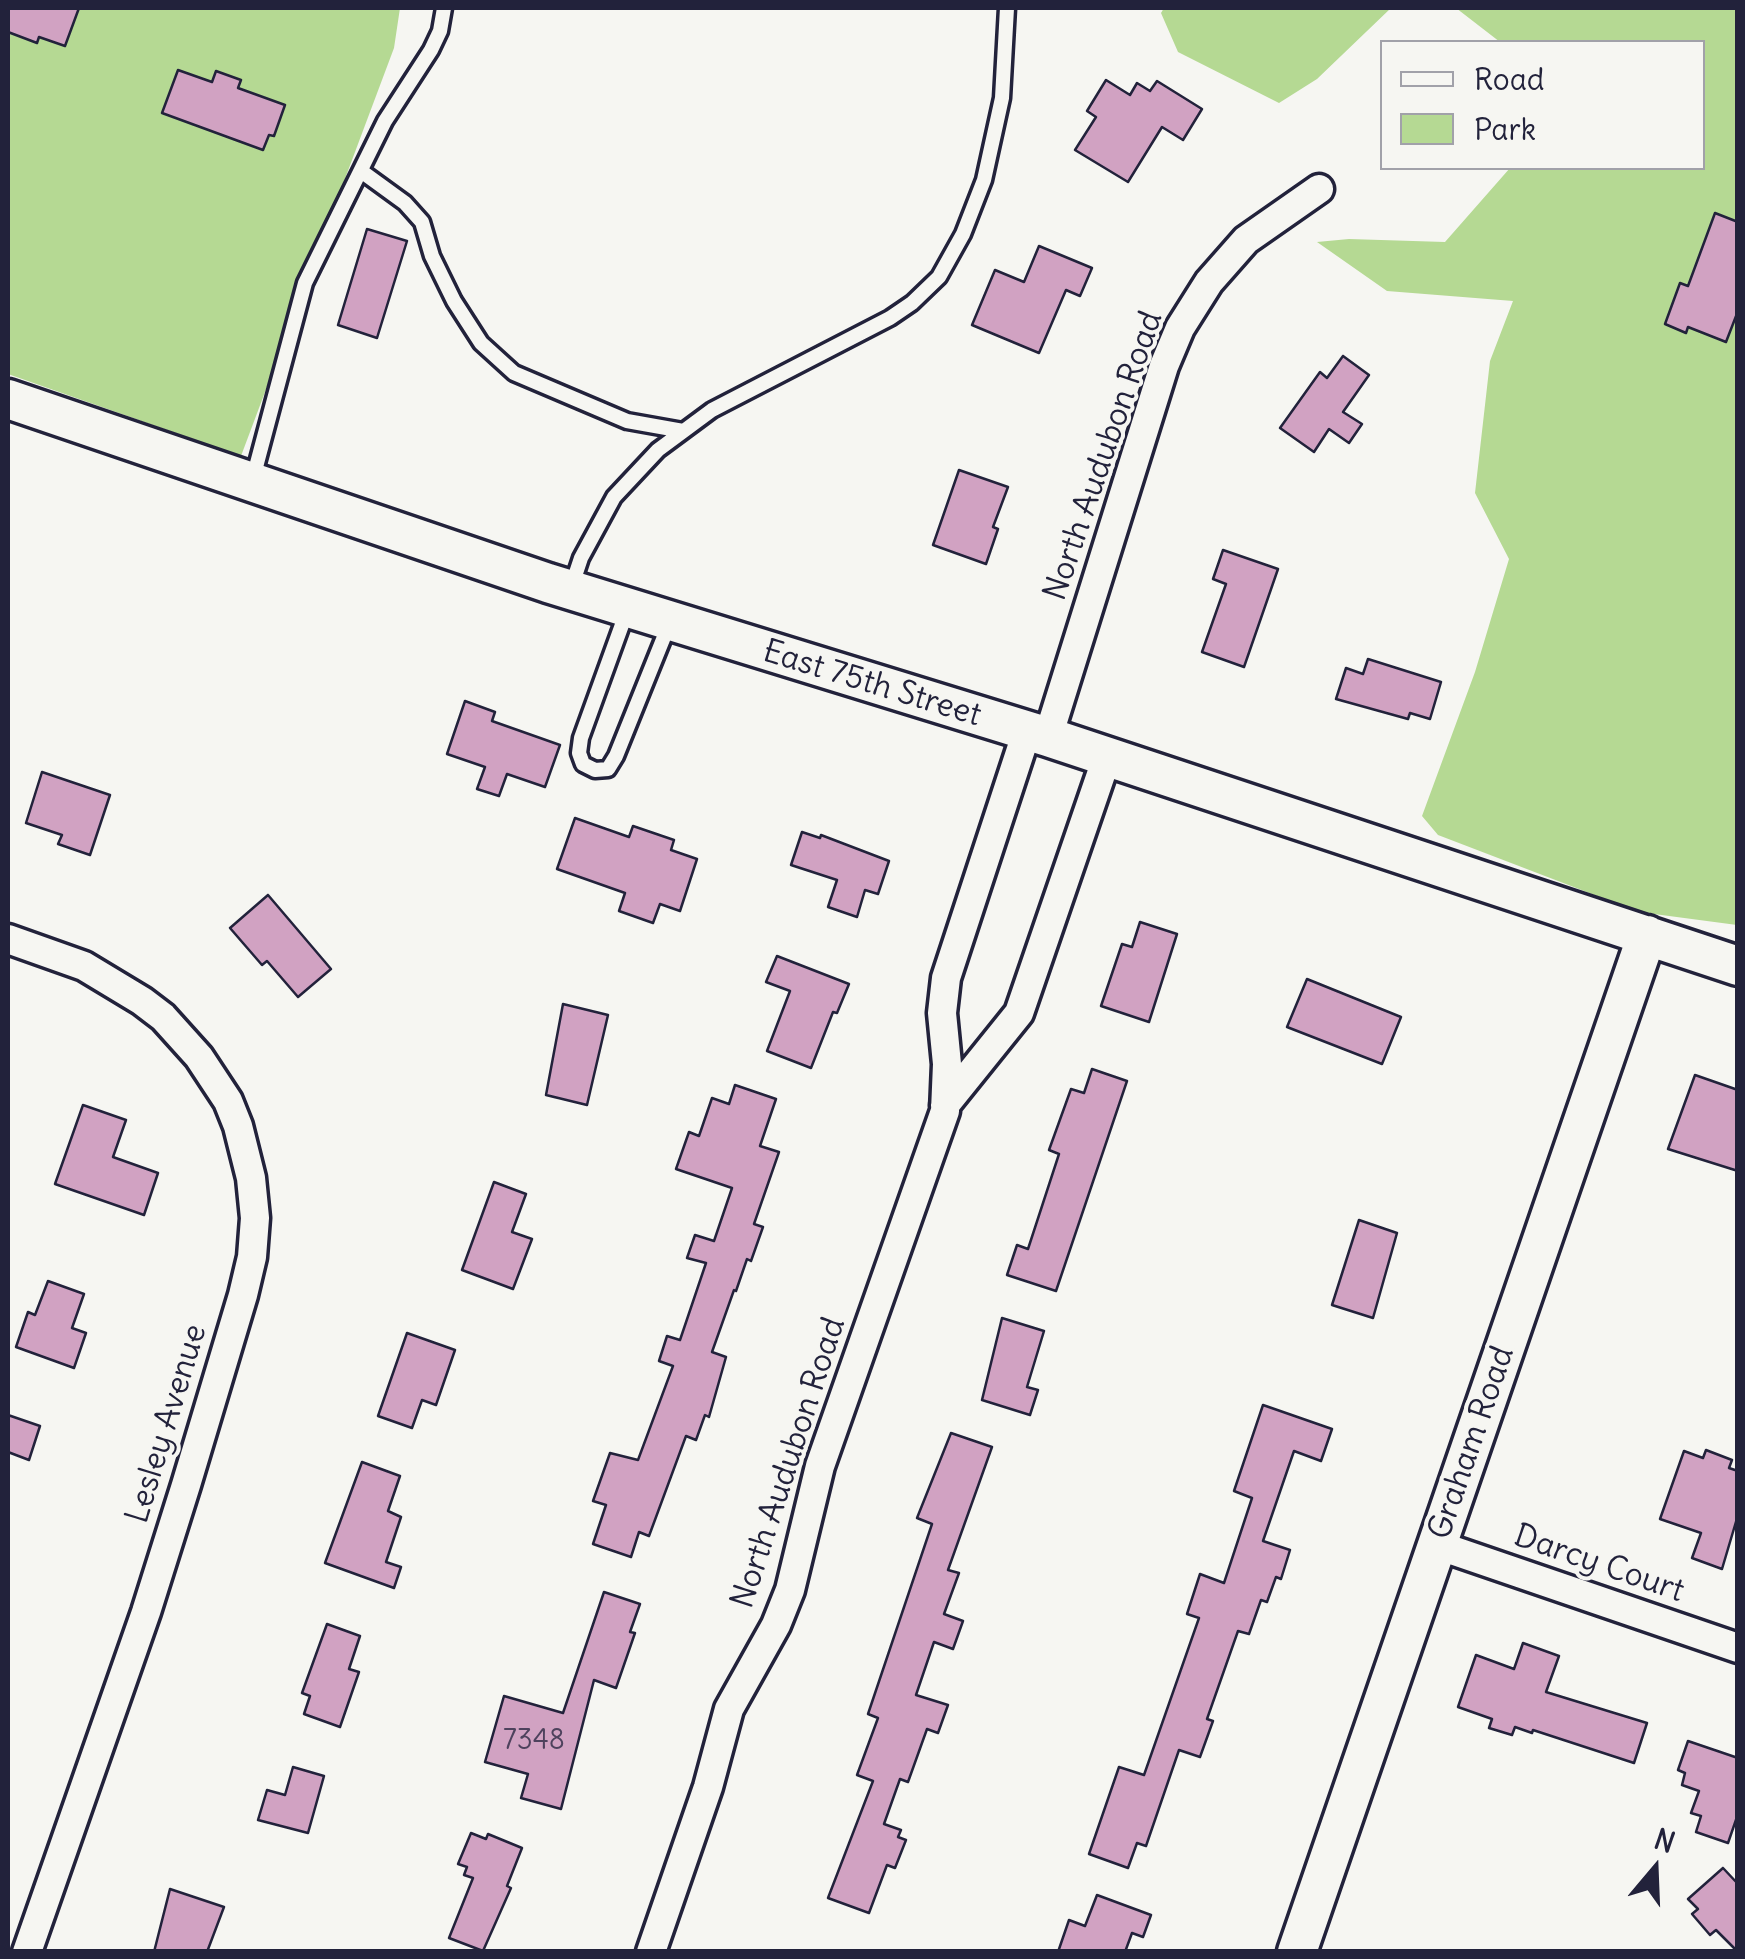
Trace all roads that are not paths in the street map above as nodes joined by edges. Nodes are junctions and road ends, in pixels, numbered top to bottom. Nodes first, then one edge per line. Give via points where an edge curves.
1 (444, 8) edge
2 (1007, 8) edge
3 (362, 172) junction
4 (1319, 189) dead end
5 (8, 399) edge
6 (682, 430) junction
7 (252, 482) junction
8 (570, 591) junction
9 (628, 608) junction
10 (670, 622) junction
11 (1037, 734) junction
12 (1107, 758) junction
13 (1648, 935) junction
14 (8, 939) edge
15 (1738, 966) edge
16 (945, 1105) junction
17 (1437, 1546) junction
18 (1738, 1648) edge
19 (27, 1952) edge
20 (650, 1952) edge
21 (1298, 1952) edge

1 - 3 lane via 432,50 385,121
2 - 6 lane via 1002,98 984,180 939,277 890,318
3 - 6 lane via 422,222 454,301 481,343 514,374 627,420
3 - 7 lane via 304,283
4 - 11 street, North Audubon Road via 1246,240 1180,328
5 - 7 street, East 75th Street
6 - 8 lane via 614,498
7 - 8 street, East 75th Street
8 - 9 street, East 75th Street
9 - 10 street, East 75th Street
9 - 10 lane via 581,738 578,753 595,770 608,769 616,756
10 - 11 street, East 75th Street
11 - 12 street, East 75th Street
11 - 16 street, North Audubon Road via 946,978
12 - 13 street, East 75th Street
12 - 16 street, North Audubon Road via 1019,1013
13 - 15 street, East 75th Street
13 - 17 street, Graham Road
14 - 19 street, Lesley Avenue via 84,966 163,1017 228,1101 253,1190 253,1244 243,1295 146,1612
16 - 20 street, North Audubon Road via 820,1466 786,1602 729,1709
17 - 18 street, Darcy Court
17 - 21 street, Graham Road

